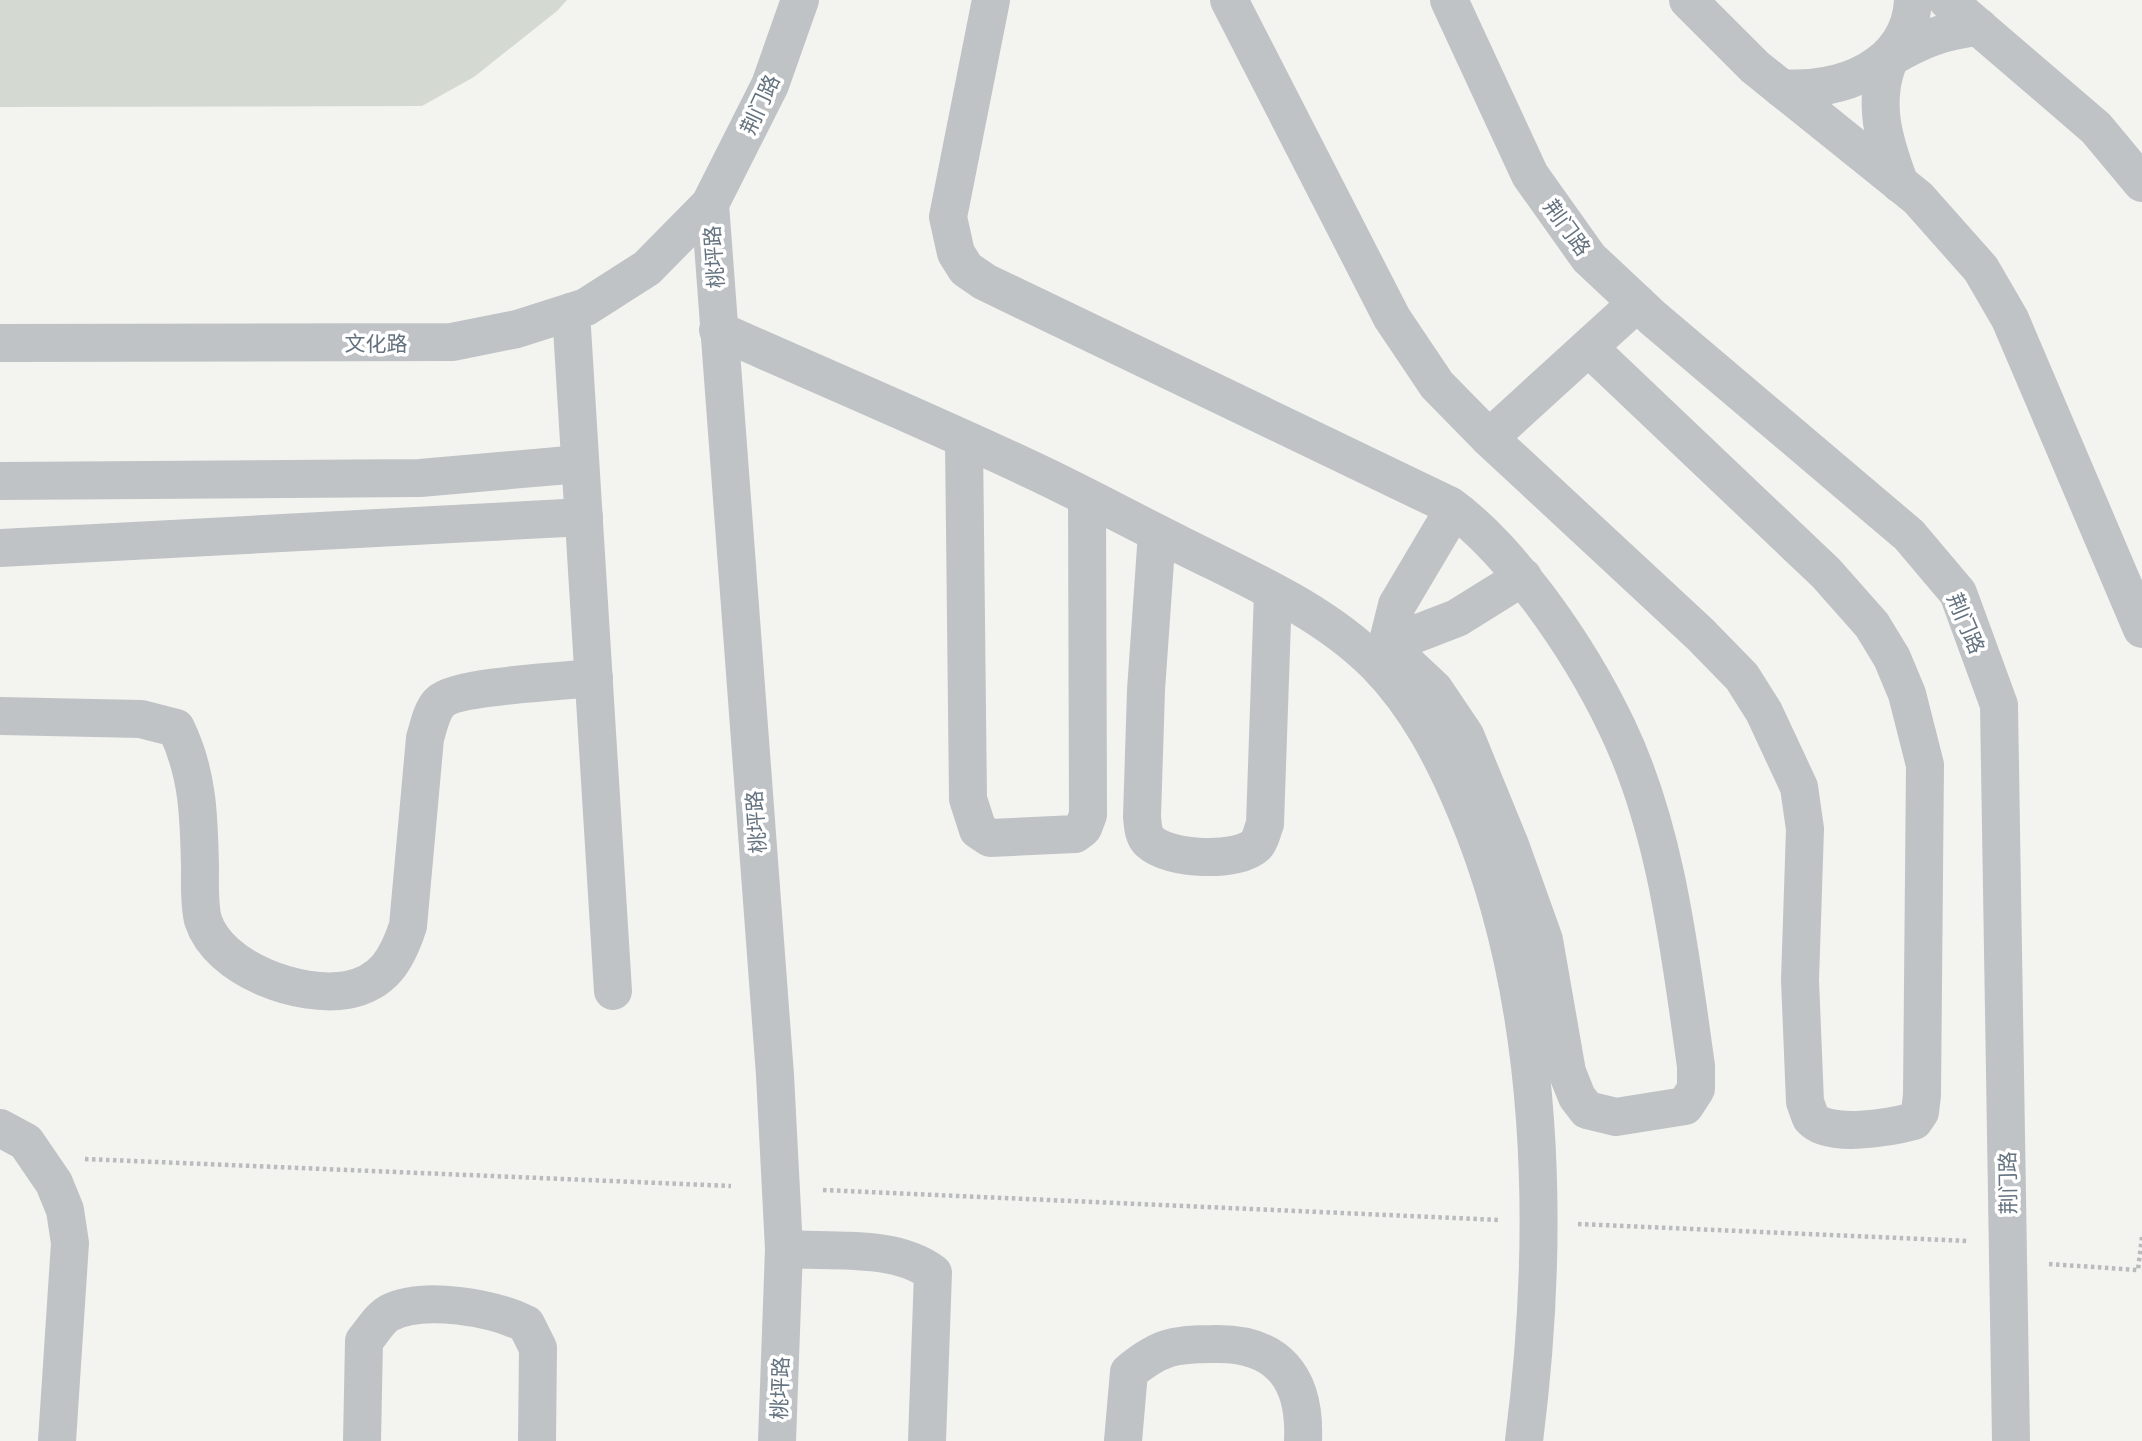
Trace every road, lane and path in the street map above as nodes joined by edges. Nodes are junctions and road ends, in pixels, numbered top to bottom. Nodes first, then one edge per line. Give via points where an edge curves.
1 (800, 0) edge
2 (991, 0) edge
3 (1228, 0) edge
4 (1449, 0) edge
5 (1688, 0) edge
6 (1913, 0) edge
7 (1947, 0) edge
8 (1979, 27) junction
9 (1890, 58) junction
10 (1781, 88) junction
11 (2142, 183) edge
12 (1900, 184) junction
13 (710, 204) junction
14 (1637, 303) junction
15 (571, 312) junction
16 (718, 330) junction
17 (0, 343) edge
18 (1589, 348) junction
19 (1489, 438) junction
20 (964, 440) junction
21 (580, 464) junction
22 (0, 481) edge
23 (1087, 498) junction
24 (1454, 509) junction
25 (584, 517) junction
26 (1157, 533) junction
27 (0, 548) edge
28 (1523, 577) junction
29 (1273, 592) junction
30 (2142, 629) edge
31 (1387, 645) junction
32 (594, 678) junction
33 (0, 716) edge
34 (613, 991) dead end
35 (0, 1128) edge
36 (37, 1156) junction
37 (731, 1186) dead end
38 (824, 1190) dead end
39 (1537, 1222) junction
40 (2142, 1237) edge
41 (783, 1249) junction
42 (2008, 1252) junction
43 (57, 1441) edge
44 (362, 1441) edge
45 (537, 1441) edge
46 (777, 1441) edge
47 (927, 1441) edge
48 (1123, 1441) edge
49 (1303, 1441) edge
50 (1524, 1441) edge
51 (2011, 1441) edge

1 - 13 street, 荆门路 via 770,85
2 - 24 street via 948,217 956,253 966,269
3 - 19 street via 1392,318 1437,385
4 - 14 street, 荆门路 via 1530,175 1589,258
5 - 10 street
6 - 9 street via 1910,26
7 - 8 street
8 - 9 street via 1951,29
8 - 11 street via 2096,128
9 - 10 street via 1835,84
9 - 12 street via 1880,90 1880,112
10 - 12 street
12 - 30 street via 1918,198 1980,269 2010,319
13 - 15 street, 文化路 via 647,268
13 - 16 street, 桃坪路
14 - 18 street
14 - 42 street, 荆门路 via 1909,535 1958,593 1999,705
15 - 17 street, 文化路 via 452,342
15 - 21 street
16 - 20 street
16 - 41 street, 桃坪路 via 775,1075
18 - 19 street
18 - 19 street via 1826,573 1872,625 1902,682 1925,765 1922,1095 1914,1121 1856,1130 1822,1125 1811,1118 1805,1102 1800,980 1805,829 1799,787 1742,677
20 - 23 street
20 - 23 street via 968,799 978,830 990,838 1075,834 1088,815
21 - 22 street via 407,478
21 - 25 street
23 - 26 street
24 - 28 street via 1478,527
24 - 31 street via 1397,605
25 - 27 street
25 - 32 street
26 - 29 street
26 - 29 street via 1142,817 1149,841 1163,850 1183,856 1239,855 1258,844 1265,824
28 - 31 street via 1457,618
28 - 31 street via 1561,628 1618,727 1648,814 1659,852 1696,1066 1696,1089 1685,1106 1616,1117 1587,1110 1577,1097 1567,1072 1544,940 1465,735 1434,689
29 - 39 street via 1343,635 1379,667 1439,749 1475,832 1499,895 1520,999 1535,1129
32 - 33 street via 462,692 441,700 425,738 408,926 399,952 386,972 365,987 336,992 271,982 218,943 204,921 194,771 176,728 141,719
32 - 34 street
35 - 36 street via 26,1142
36 - 37 path
36 - 43 street via 65,1210 70,1243
38 - 39 path
39 - 42 path
39 - 50 street via 1534,1368
40 - 42 path via 2138,1270
41 - 46 street, 桃坪路
41 - 47 street via 877,1254 918,1261 933,1273
42 - 51 street, 荆门路
44 - 45 street via 364,1341 389,1313 429,1304 503,1313 527,1324 538,1349
48 - 49 street via 1129,1372 1153,1352 1187,1344 1237,1343 1265,1351 1288,1372 1298,1398

